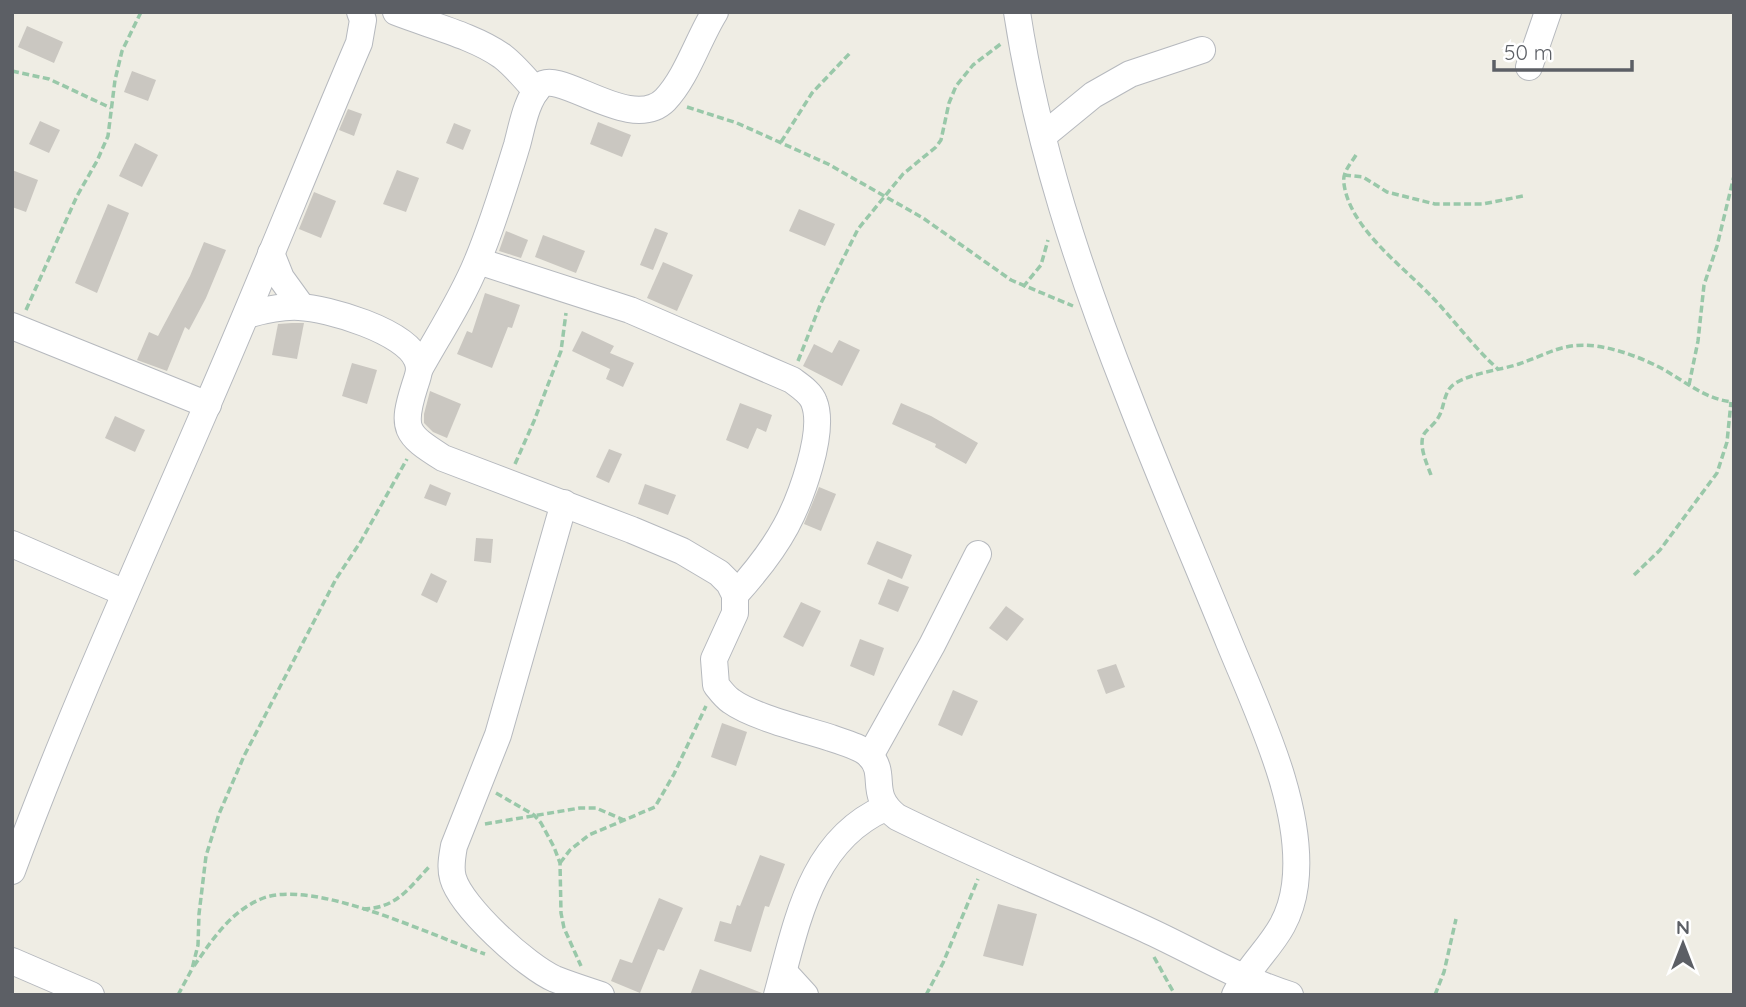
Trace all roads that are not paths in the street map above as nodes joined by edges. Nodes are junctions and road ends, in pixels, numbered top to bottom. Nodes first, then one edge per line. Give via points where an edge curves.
1 (360, 12) edge
2 (397, 12) edge
3 (715, 12) edge
4 (1548, 12) edge
5 (1018, 21) edge
6 (1202, 50) dead end
7 (1529, 66) dead end
8 (536, 91) junction
9 (1043, 135) junction
10 (271, 253) junction
11 (478, 261) junction
12 (302, 307) junction
13 (247, 315) junction
14 (15, 327) edge
15 (419, 370) junction
16 (208, 405) junction
17 (564, 503) junction
18 (12, 544) edge
19 (978, 554) dead end
20 (125, 593) junction
21 (735, 595) junction
22 (870, 755) junction
23 (885, 808) junction
24 (12, 871) edge
25 (12, 961) edge
26 (780, 983) edge
27 (1239, 986) edge
28 (91, 995) edge
29 (600, 995) edge
30 (805, 995) edge
31 (1290, 995) edge

1 - 10 street via 359,43
2 - 8 street via 500,55
3 - 8 street via 685,70 655,106 643,109 600,102 559,83 542,84
4 - 7 street
5 - 9 street
6 - 9 street via 1130,74 1093,95
8 - 11 street
9 - 27 street via 1076,257 1265,730 1290,806 1295,884 1288,915 1276,939
10 - 12 street via 281,278
10 - 13 street
11 - 15 street
11 - 21 street via 630,310 804,388 814,401 817,417 806,476 786,526
12 - 13 street
12 - 15 street via 335,312 373,326 409,348
13 - 16 street
14 - 16 street
15 - 17 street via 407,420 416,442 443,458
16 - 20 street
17 - 21 street via 682,551 719,573
17 - 29 street via 498,735 451,860 453,879 463,899 522,958 553,978
18 - 20 street
19 - 22 street
20 - 24 street
21 - 22 street via 735,613 714,659 716,685 731,701 752,711
22 - 23 street
23 - 26 street via 846,832 813,881
23 - 27 street via 986,859 1145,929
25 - 28 street
26 - 30 street
27 - 31 street

